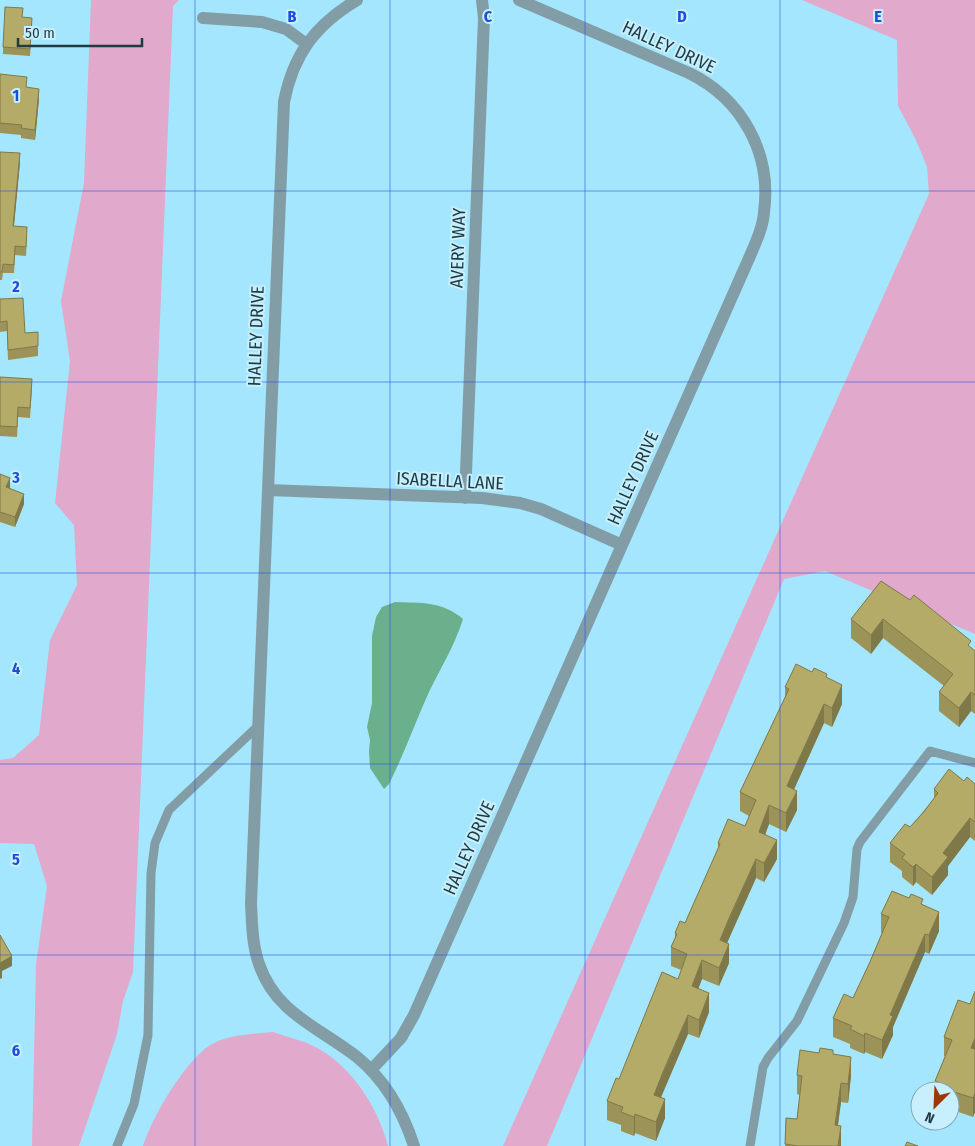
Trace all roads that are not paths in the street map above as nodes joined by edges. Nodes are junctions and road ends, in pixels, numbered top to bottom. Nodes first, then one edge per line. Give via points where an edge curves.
1 (357, 0) edge
2 (482, 0) edge
3 (519, 0) edge
4 (203, 18) dead end
5 (306, 44) junction
6 (268, 490) junction
7 (465, 498) junction
8 (622, 546) junction
9 (257, 727) junction
10 (975, 763) edge
11 (371, 1070) junction
12 (117, 1146) edge
13 (414, 1146) edge
14 (750, 1146) edge

1 - 5 street, HALLEY DRIVE via 329,20
2 - 7 street, AVERY WAY via 484,18
3 - 8 street, HALLEY DRIVE via 702,79 726,98 747,124 764,168 764,214 756,241
4 - 5 street via 262,22 286,29
5 - 6 street, HALLEY DRIVE via 287,87 284,102
6 - 7 street, ISABELLA LANE
6 - 9 street, HALLEY DRIVE
7 - 8 street, ISABELLA LANE via 500,500 541,509
8 - 11 street, HALLEY DRIVE via 414,1015 401,1038
9 - 11 street, HALLEY DRIVE via 251,903 254,946 259,965 279,1000 293,1014 341,1045
9 - 12 lane via 169,810 155,843 148,1035 136,1096
10 - 14 lane via 930,751 860,842 853,897 844,923 798,1021 763,1067
11 - 13 street, HALLEY DRIVE via 399,1109

